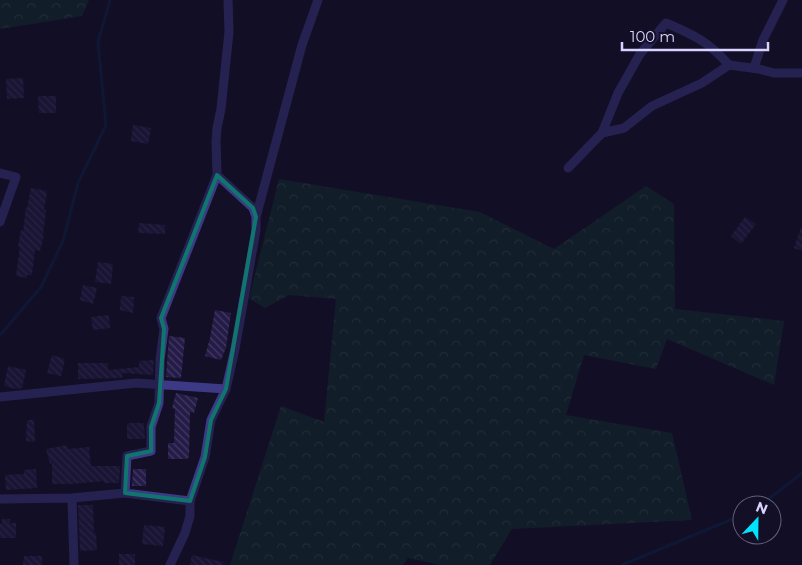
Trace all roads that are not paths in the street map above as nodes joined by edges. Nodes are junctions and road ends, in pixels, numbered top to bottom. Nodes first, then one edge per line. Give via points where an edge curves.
1 (228, 0) edge
2 (318, 0) edge
3 (783, 0) edge
4 (729, 65) junction
5 (754, 68) junction
6 (802, 73) edge
7 (602, 133) junction
8 (568, 168) dead end
9 (0, 173) edge
10 (217, 175) junction
11 (256, 217) junction
12 (0, 222) edge
13 (159, 385) junction
14 (226, 389) junction
15 (0, 397) edge
16 (125, 493) junction
17 (72, 498) junction
18 (0, 499) edge
19 (190, 501) junction
20 (74, 565) edge
21 (170, 565) edge

1 - 10 street via 229,32 216,128
2 - 11 street via 302,45
3 - 5 street via 763,40
4 - 5 street
4 - 7 street via 702,83 652,106 624,128
4 - 7 street via 715,49 694,35 666,23 640,54 618,93
5 - 6 street via 774,73
7 - 8 street
9 - 12 street via 16,177
10 - 11 street via 253,208
10 - 13 street via 161,318 164,329
11 - 14 street
13 - 14 street
13 - 15 street via 136,383
13 - 16 street via 151,451 127,456
14 - 19 street via 211,420 205,457
16 - 17 street
16 - 19 street
17 - 18 street
17 - 20 street
19 - 21 street via 185,533

